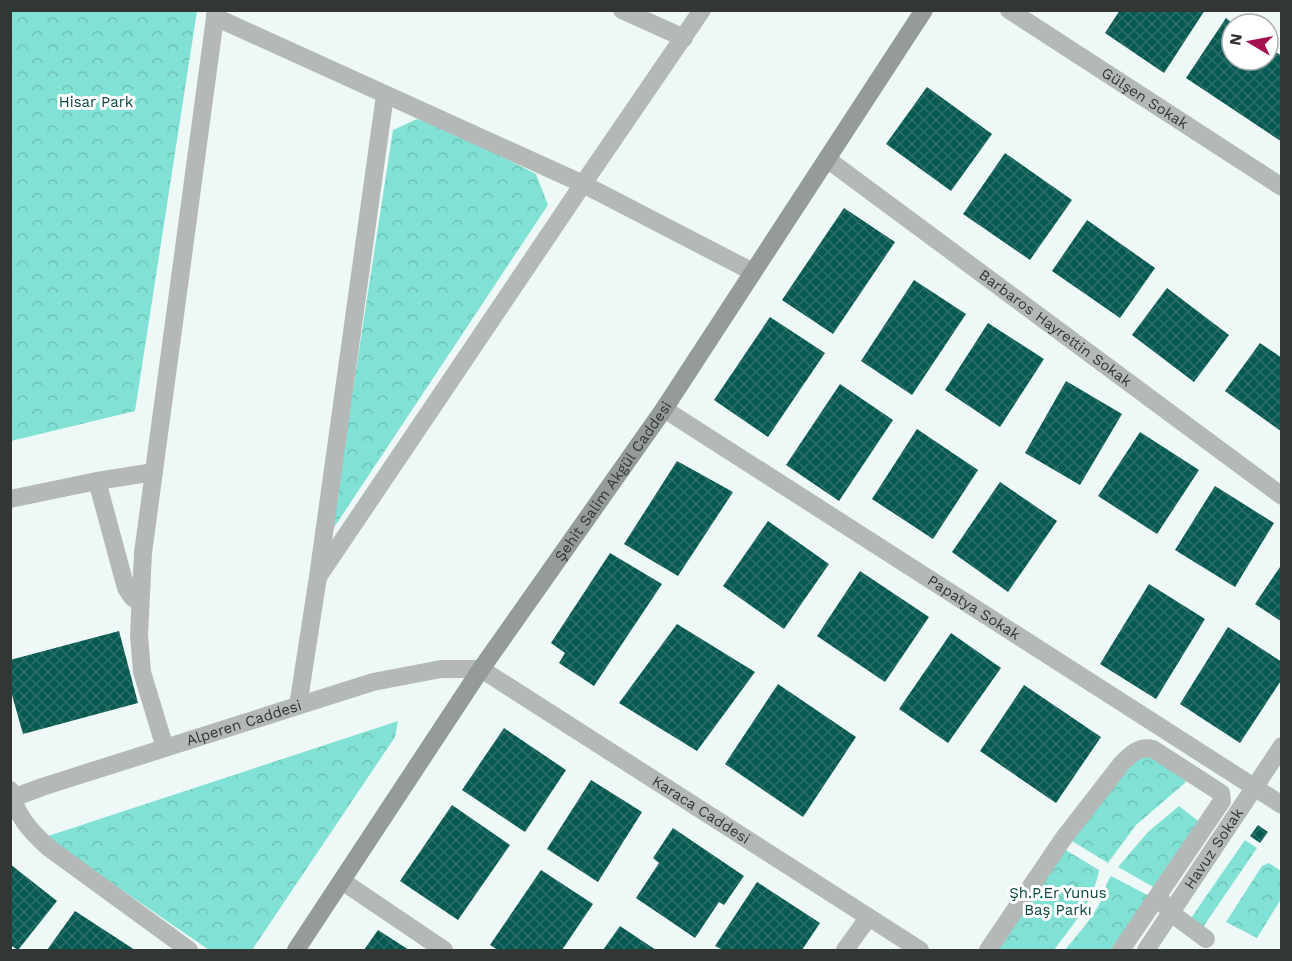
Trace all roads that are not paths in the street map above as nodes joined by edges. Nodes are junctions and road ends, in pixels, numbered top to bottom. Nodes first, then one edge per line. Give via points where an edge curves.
1 (622, 10) edge
2 (702, 10) edge
3 (924, 10) edge
4 (1009, 10) edge
5 (216, 14) edge
6 (684, 38) junction
7 (385, 95) junction
8 (827, 159) junction
9 (583, 184) junction
10 (1281, 187) edge
11 (753, 272) junction
12 (664, 410) junction
13 (154, 472) junction
14 (97, 481) junction
15 (1281, 496) edge
16 (10, 499) edge
17 (318, 577) junction
18 (140, 603) junction
19 (481, 669) junction
20 (298, 706) junction
21 (1281, 746) edge
22 (165, 748) junction
23 (1254, 788) junction
24 (11, 796) edge
25 (1281, 805) edge
26 (342, 881) junction
27 (1158, 896) junction
28 (1171, 913) junction
29 (868, 918) junction
30 (1206, 939) dead end
31 (189, 951) edge
32 (296, 951) edge
33 (444, 951) edge
34 (845, 951) edge
35 (920, 951) edge
36 (988, 951) edge
37 (1121, 951) edge
38 (1146, 951) edge

1 - 6 street
2 - 6 street
3 - 8 main road, Şehit Salim Akgül Caddesi
4 - 10 street, Gülşen Sokak
5 - 7 street
5 - 13 street
6 - 9 street
7 - 9 street
7 - 17 street
8 - 11 main road, Şehit Salim Akgül Caddesi
8 - 15 street, Barbaros Hayrettin Sokak
9 - 11 street
9 - 17 street
11 - 12 main road, Şehit Salim Akgül Caddesi
12 - 19 main road, Şehit Salim Akgül Caddesi
12 - 23 street, Papatya Sokak
13 - 14 street
13 - 18 street
14 - 16 street
14 - 18 street via 126,588
17 - 20 street
18 - 22 street via 142,672
19 - 20 street, Alperen Caddesi via 441,669 373,682
19 - 26 main road, Şehit Salim Akgül Caddesi
19 - 29 street, Karaca Caddesi
20 - 22 street, Alperen Caddesi
21 - 23 street, Havuz Sokak
22 - 24 street, Alperen Caddesi
23 - 25 street, Papatya Sokak
23 - 28 street, Havuz Sokak
24 - 31 street via 31,832 49,848
26 - 32 main road, Şehit Salim Akgül Caddesi
26 - 33 street
27 - 28 street
27 - 36 street via 1222,801 1221,793 1153,749 1143,748 1122,763 1062,839
27 - 37 street
28 - 30 street
28 - 38 street, Havuz Sokak
29 - 34 street
29 - 35 street, Karaca Caddesi

